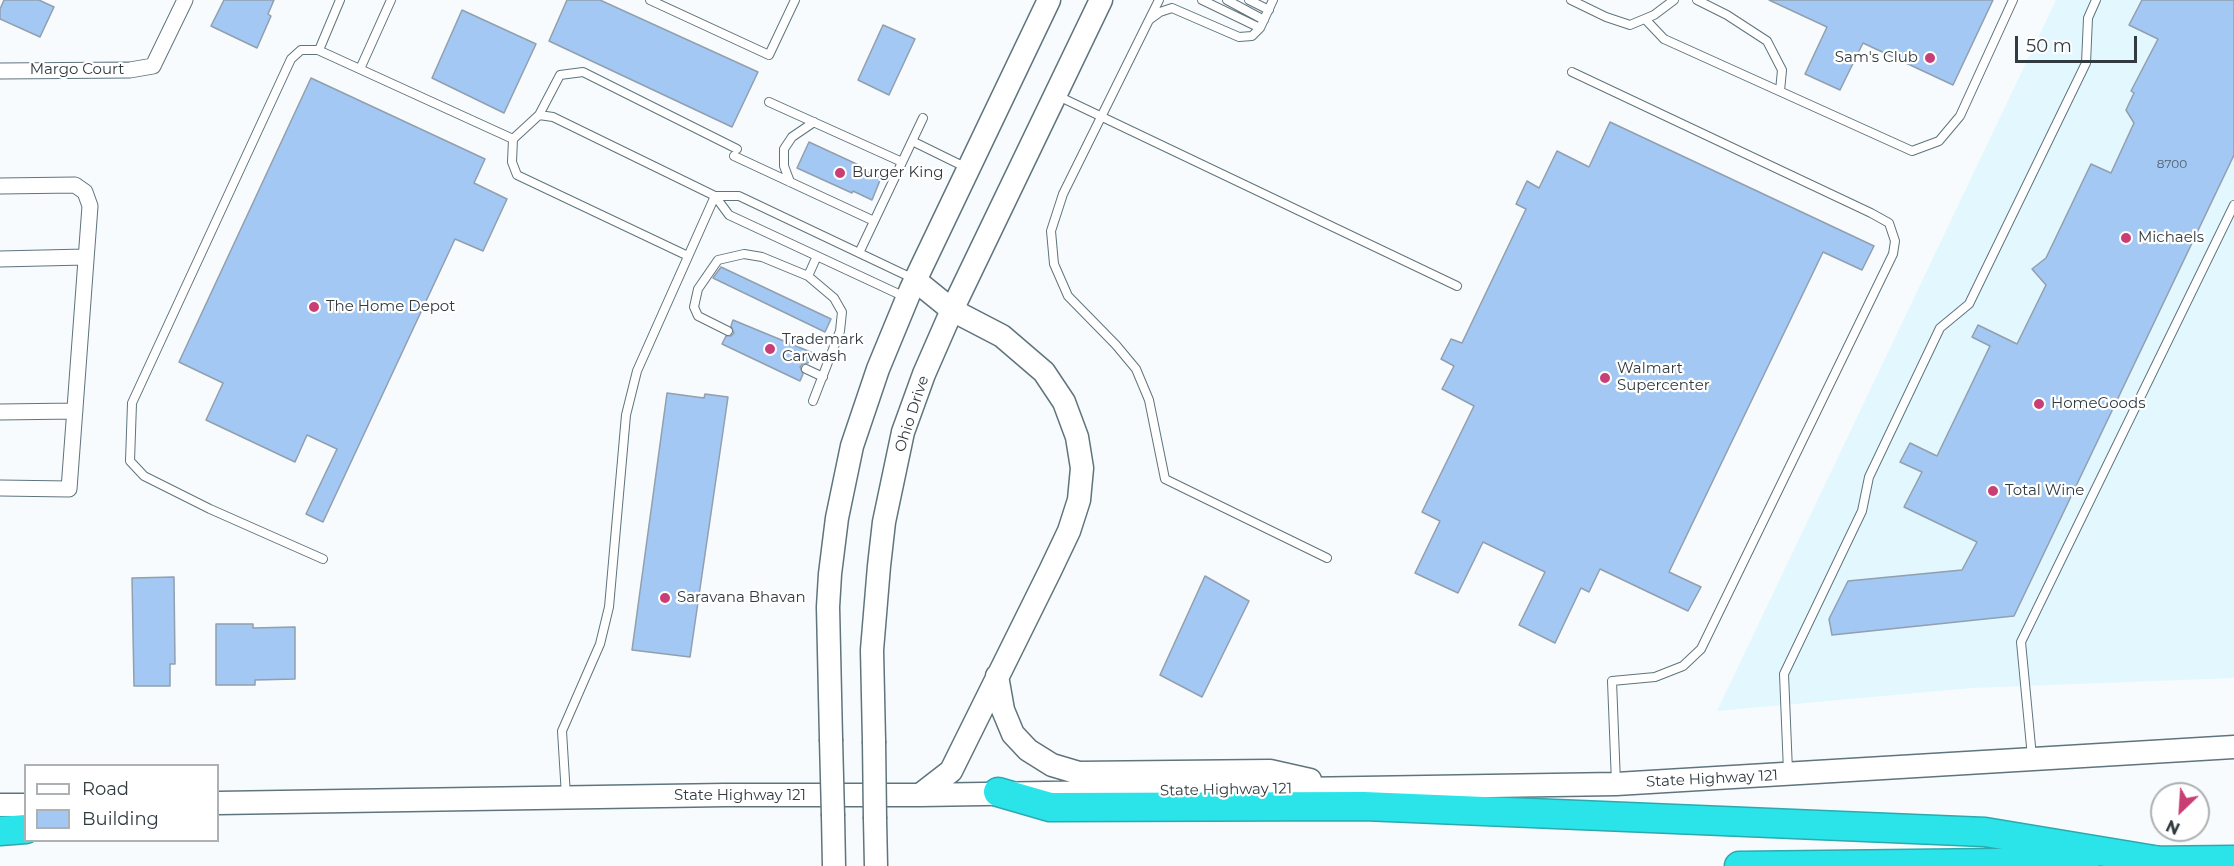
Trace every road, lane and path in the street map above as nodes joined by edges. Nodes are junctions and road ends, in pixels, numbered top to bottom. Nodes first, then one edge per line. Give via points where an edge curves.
1 (185, 0) edge
2 (340, 0) edge
3 (391, 0) edge
4 (650, 0) edge
5 (795, 0) edge
6 (1049, 0) edge
7 (1101, 0) edge
8 (1158, 0) edge
9 (1202, 0) edge
10 (1227, 0) edge
11 (1249, 0) edge
12 (1571, 0) edge
13 (1674, 0) edge
14 (1697, 0) edge
15 (2013, 0) edge
16 (2096, 0) edge
17 (1272, 1) edge
18 (1269, 10) junction
19 (1645, 19) junction
20 (1149, 20) junction
21 (1264, 20) junction
22 (1260, 28) junction
23 (319, 50) junction
24 (360, 69) junction
25 (0, 71) edge
26 (1572, 72) dead end
27 (1780, 91) junction
28 (1055, 95) junction
29 (769, 102) dead end
30 (539, 115) junction
31 (1102, 117) junction
32 (923, 118) dead end
33 (814, 122) junction
34 (513, 139) junction
35 (912, 141) junction
36 (902, 162) junction
37 (968, 169) junction
38 (790, 182) junction
39 (0, 186) edge
40 (715, 196) junction
41 (2233, 209) edge
42 (874, 221) junction
43 (859, 253) junction
44 (85, 256) junction
45 (688, 256) junction
46 (816, 256) junction
47 (0, 259) edge
48 (808, 276) junction
49 (1457, 286) dead end
50 (911, 289) junction
51 (952, 310) junction
52 (728, 331) dead end
53 (806, 369) dead end
54 (823, 377) junction
55 (813, 400) dead end
56 (75, 411) junction
57 (0, 412) edge
58 (0, 488) edge
59 (1327, 558) dead end
60 (323, 560) dead end
61 (997, 676) junction
62 (2234, 747) edge
63 (2032, 759) junction
64 (1789, 774) junction
65 (1616, 784) junction
66 (1351, 788) junction
67 (998, 792) junction
68 (920, 795) junction
69 (566, 797) junction
70 (219, 803) edge
71 (0, 805) edge
72 (24, 805) edge
73 (24, 829) edge
74 (0, 831) edge
75 (2234, 860) edge
76 (2160, 861) junction
77 (834, 866) edge
78 (876, 866) edge
79 (1739, 866) edge

1 - 25 street, Margo Court via 153,66 130,70
2 - 23 lane
3 - 24 lane
4 - 5 lane via 769,55
6 - 37 main road
7 - 28 main road, Ohio Drive
8 - 20 lane
9 - 22 lane
10 - 21 lane
11 - 18 lane
12 - 19 lane via 1630,25
13 - 19 lane
14 - 27 lane via 1767,41 1782,70
15 - 27 lane via 1960,116 1939,141 1912,151
16 - 64 lane via 2088,18 2086,63 1969,304 1940,328 1869,477 1862,512 1784,674
17 - 18 lane
18 - 21 lane
19 - 27 lane via 1664,39
20 - 22 lane via 1172,8 1239,37 1252,36
20 - 31 lane
21 - 22 lane
23 - 24 lane
23 - 60 lane via 301,50 291,59 132,403 130,461 144,476
24 - 34 lane
26 - 65 lane via 1871,213 1889,223 1895,241 1893,254 1701,649 1683,666 1655,677 1612,681
28 - 31 lane
28 - 51 main road, Ohio Drive
29 - 33 lane
30 - 34 lane
30 - 38 lane via 560,75 583,72
30 - 40 lane via 553,117
31 - 49 lane
31 - 59 lane via 1063,194 1051,231 1054,264 1068,296 1136,369 1149,400 1165,479
32 - 35 lane
33 - 36 lane
33 - 38 lane via 792,137 784,149 784,166
34 - 45 lane via 512,162 517,175
35 - 36 lane
35 - 37 lane
36 - 42 lane
37 - 50 main road
38 - 42 lane
39 - 44 street via 75,185 85,192 90,206
40 - 43 lane via 739,196
40 - 45 lane
40 - 46 lane via 729,214
41 - 63 lane via 2021,642
42 - 43 lane
43 - 50 lane
44 - 47 street
44 - 56 street
45 - 69 lane via 637,372 626,415 609,607 600,644 562,731
46 - 48 lane
46 - 50 lane
48 - 52 lane via 762,257 744,254 718,260 698,289 694,306 698,316
48 - 54 lane via 834,298 842,312 840,331
50 - 51 main road
50 - 77 main road, bridge via 865,404 837,518 828,607
51 - 61 main road via 1002,336 1044,372 1064,402 1077,437 1082,468 1079,500 1069,531
51 - 78 main road, Ohio Drive, bridge via 903,432 884,522 873,639
53 - 54 lane
54 - 55 lane
56 - 57 street
56 - 58 street via 69,489
61 - 66 main road via 1003,710 1013,734 1028,750 1052,765 1079,772 1270,771
61 - 68 main road via 951,771
62 - 63 main road, State Highway 121
63 - 64 main road, State Highway 121
64 - 65 main road, State Highway 121
65 - 66 main road, State Highway 121
66 - 67 main road, State Highway 121
67 - 68 main road, State Highway 121
67 - 76 highway via 1050,807 1376,806 1985,832
68 - 69 main road, State Highway 121
69 - 70 main road, State Highway 121
71 - 72 main road
73 - 74 highway
75 - 76 highway
76 - 79 highway

